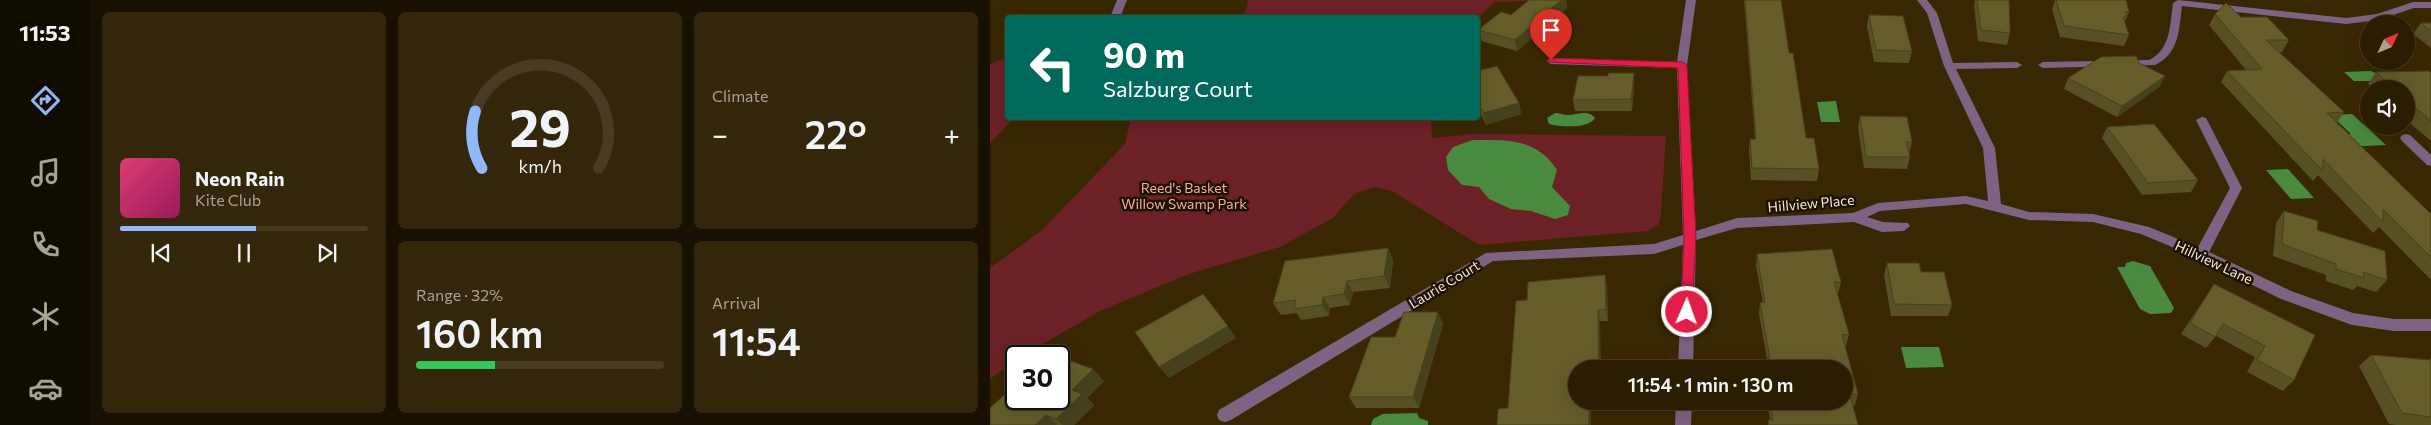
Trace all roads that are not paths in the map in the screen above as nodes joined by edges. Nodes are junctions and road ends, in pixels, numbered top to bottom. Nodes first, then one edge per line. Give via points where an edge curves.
1 (1122, 0) edge
2 (1691, 0) edge
3 (1922, 0) edge
4 (2431, 5) edge
5 (1116, 15) dead end
6 (1551, 60) dead end
7 (1682, 65) junction
8 (2017, 65) dead end
9 (2043, 65) dead end
10 (1949, 66) junction
11 (2202, 120) dead end
12 (2406, 138) dead end
13 (2431, 162) edge
14 (1995, 208) junction
15 (1855, 217) junction
16 (1904, 226) dead end
17 (1690, 237) junction
18 (2201, 254) junction
19 (2431, 324) edge
20 (1685, 360) edge
21 (1684, 410) edge
22 (1226, 415) dead end
23 (1683, 425) edge

1 - 5 street
2 - 7 street
3 - 10 street via 1932,12
4 - 9 street via 2413,5 2378,17 2346,21 2178,4 2171,47 2160,60 2151,63
6 - 7 street
7 - 17 street
8 - 10 street
10 - 14 street via 1989,148
11 - 18 street via 2236,188
12 - 13 street
14 - 15 street, Hillview Place via 1966,200 1878,207
14 - 18 street, Hillview Lane via 2029,216 2093,218 2144,230
15 - 16 street via 1882,228
15 - 17 street, Hillview Place via 1738,223
17 - 20 street
17 - 22 street, Laurie Court via 1654,249 1491,256
18 - 19 street, Hillview Lane via 2286,295 2352,319 2394,325
21 - 23 street

